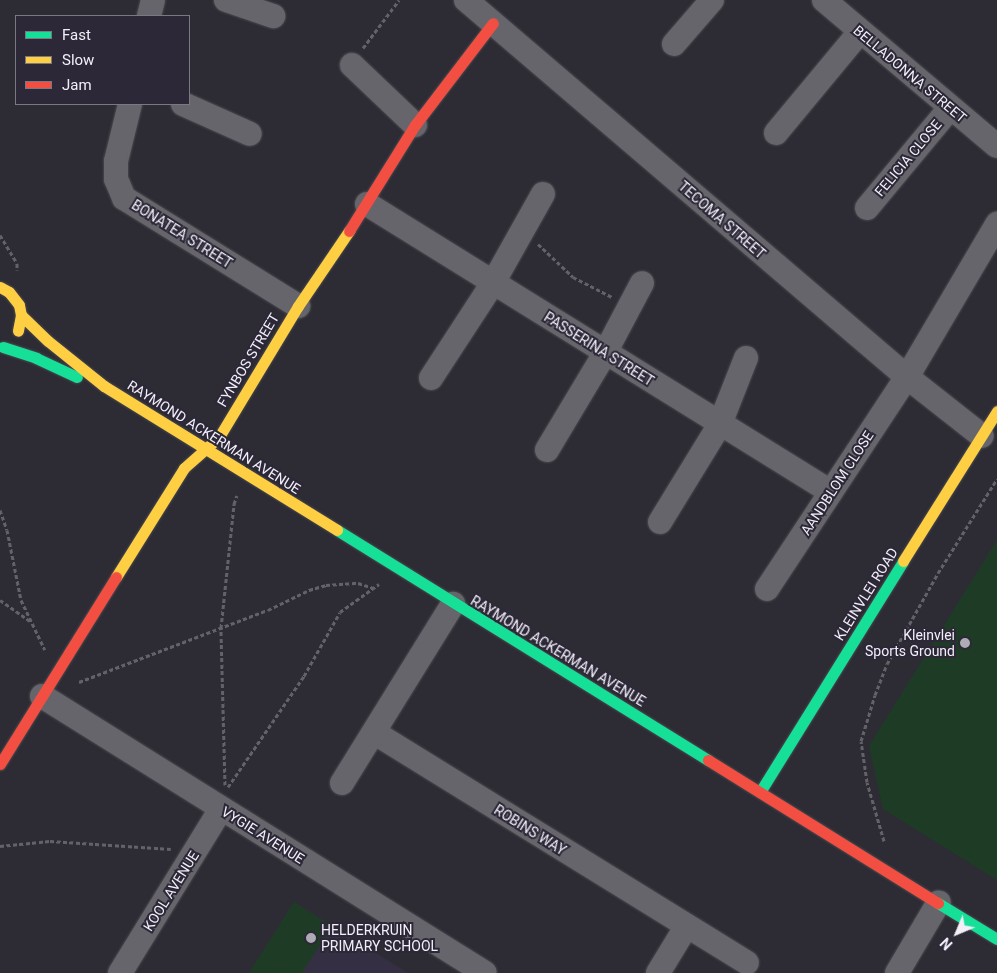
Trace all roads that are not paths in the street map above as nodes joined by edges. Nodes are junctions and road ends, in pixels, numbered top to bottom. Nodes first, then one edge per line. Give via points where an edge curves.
1 (153, 0) edge
2 (226, 0) edge
3 (466, 0) edge
4 (712, 0) edge
5 (824, 0) edge
6 (149, 15) edge
7 (273, 16) dead end
8 (493, 23) junction
9 (860, 32) junction
10 (674, 44) dead end
11 (352, 65) road end
12 (130, 105) edge
13 (185, 105) edge
14 (950, 108) junction
15 (414, 125) junction
16 (776, 133) dead end
17 (250, 134) dead end
18 (997, 146) edge
19 (543, 194) dead end
20 (367, 204) junction
21 (866, 208) dead end
22 (997, 224) edge
23 (494, 283) junction
24 (642, 283) dead end
25 (0, 287) edge
26 (298, 306) junction
27 (21, 315) junction
28 (1, 347) edge
29 (605, 353) junction
30 (746, 358) dead end
31 (431, 378) dead end
32 (907, 378) junction
33 (104, 386) junction
34 (997, 411) edge
35 (720, 424) junction
36 (982, 436) junction
37 (205, 450) junction
38 (547, 450) dead end
39 (831, 492) junction
40 (660, 522) dead end
41 (767, 589) dead end
42 (453, 604) junction
43 (42, 696) junction
44 (375, 733) junction
45 (0, 764) edge
46 (342, 783) dead end
47 (760, 792) junction
48 (221, 809) junction
49 (939, 902) junction
50 (686, 927) junction
51 (997, 939) edge
52 (747, 964) dead end
53 (120, 973) edge
54 (485, 973) edge
55 (658, 973) edge
56 (897, 973) edge

1 - 6 street
2 - 7 street
3 - 8 street, TECOMA STREET
4 - 10 street
5 - 9 street, BELLADONNA STREET
8 - 15 street, FYNBOS STREET
8 - 32 street, TECOMA STREET
9 - 14 street, BELLADONNA STREET
9 - 16 street
11 - 15 street
12 - 26 street, BONATEA STREET via 116,161 116,179 124,198
13 - 17 street
14 - 18 street, BELLADONNA STREET
14 - 21 street, FELICIA CLOSE
15 - 20 street, FYNBOS STREET
19 - 23 street
20 - 23 street, PASSERINA STREET
20 - 26 street, FYNBOS STREET
22 - 32 street
23 - 29 street, PASSERINA STREET
23 - 31 street
24 - 29 street
25 - 27 street, RAYMOND ACKERMAN AVENUE via 14,297
26 - 37 street, FYNBOS STREET via 219,437
27 - 28 street via 17,334
27 - 33 street, RAYMOND ACKERMAN AVENUE
28 - 33 street, RAYMOND ACKERMAN AVENUE
29 - 35 street, PASSERINA STREET
29 - 38 street
30 - 35 street
32 - 36 street, TECOMA STREET
32 - 39 street, AANDBLOM CLOSE
33 - 37 street, RAYMOND ACKERMAN AVENUE
34 - 36 street, KLEINVLEI ROAD
35 - 39 street, PASSERINA STREET
35 - 40 street
36 - 47 street, KLEINVLEI ROAD
37 - 42 street, RAYMOND ACKERMAN AVENUE
37 - 43 street, FYNBOS STREET via 184,468
39 - 41 street, AANDBLOM CLOSE
42 - 44 street
42 - 47 street, RAYMOND ACKERMAN AVENUE
43 - 45 street, FYNBOS STREET
43 - 48 street, VYGIE AVENUE
44 - 46 street
44 - 50 street, ROBINS WAY
47 - 49 street, RAYMOND ACKERMAN AVENUE
48 - 53 street, KOOL AVENUE
48 - 54 street, VYGIE AVENUE
49 - 51 street, RAYMOND ACKERMAN AVENUE
49 - 56 street
50 - 52 street, ROBINS WAY
50 - 55 street

